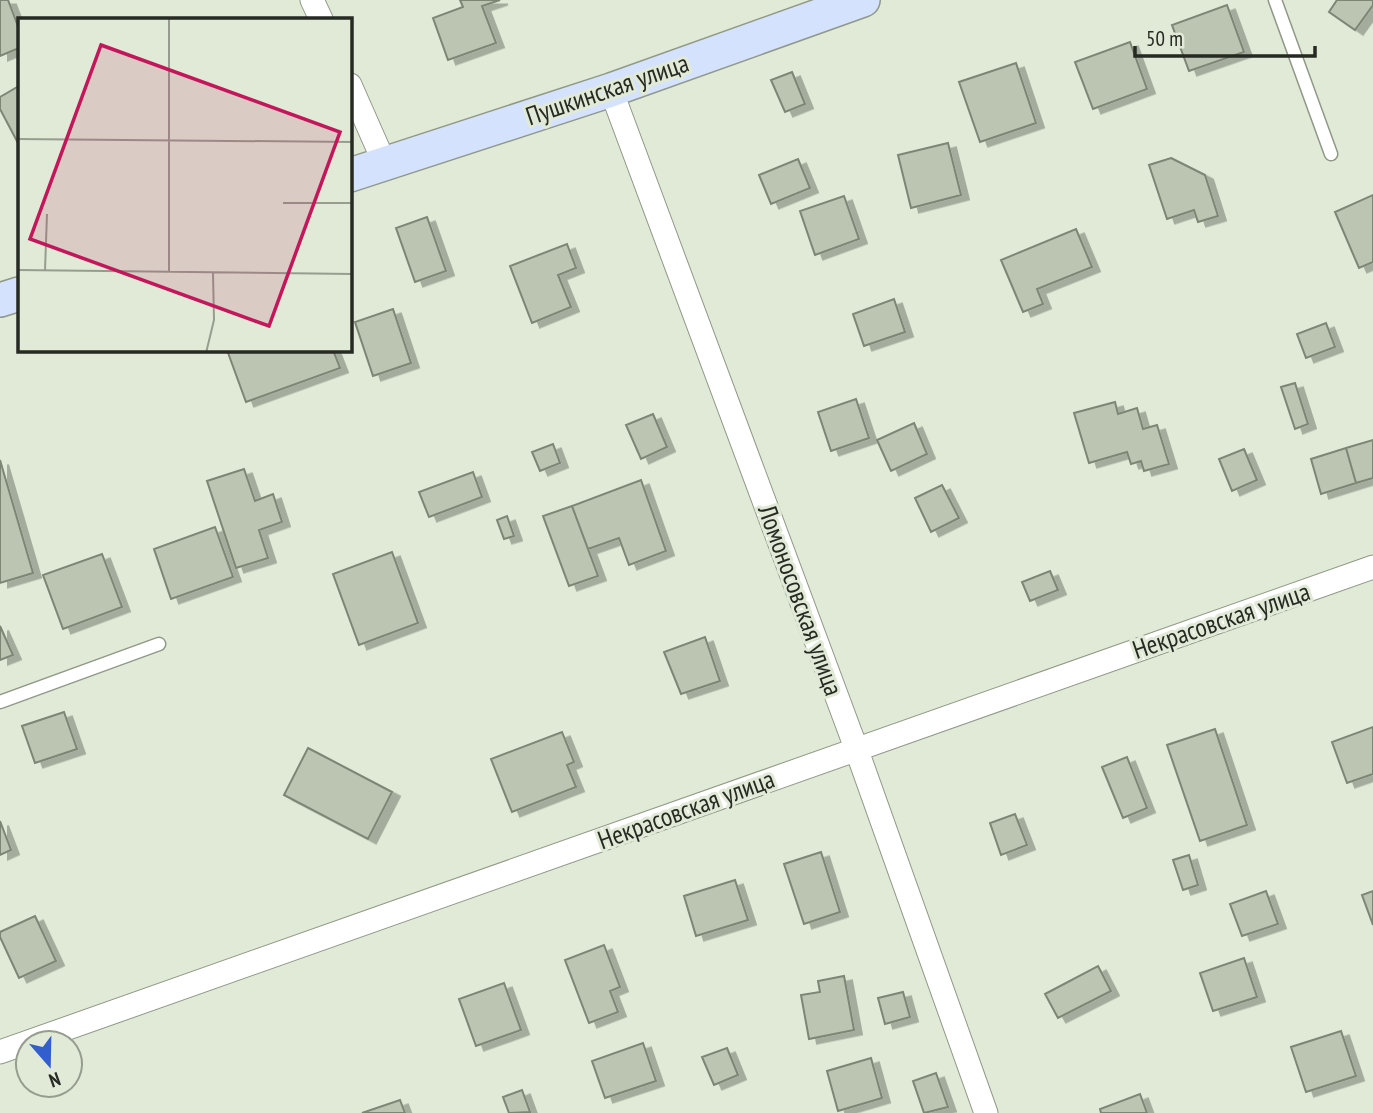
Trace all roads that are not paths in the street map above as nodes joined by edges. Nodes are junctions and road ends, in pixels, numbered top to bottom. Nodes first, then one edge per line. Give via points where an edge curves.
1 (312, 0) edge
2 (863, 0) edge
3 (1275, 0) edge
4 (321, 18) edge
5 (352, 90) edge
6 (611, 90) junction
7 (1331, 154) dead end
8 (384, 162) junction
9 (352, 174) edge
10 (18, 294) edge
11 (0, 300) edge
12 (1373, 567) edge
13 (159, 644) dead end
14 (0, 702) edge
15 (856, 748) junction
16 (0, 1052) edge
17 (986, 1113) edge

1 - 4 street
2 - 6 street, Пушкинская улица
3 - 7 lane
5 - 8 street
6 - 8 street, Пушкинская улица
6 - 15 street, Ломоносовская улица
8 - 9 street, Пушкинская улица
10 - 11 street
12 - 15 street, Некрасовская улица
13 - 14 lane
15 - 16 street, Некрасовская улица
15 - 17 street, Ломоносовская улица

